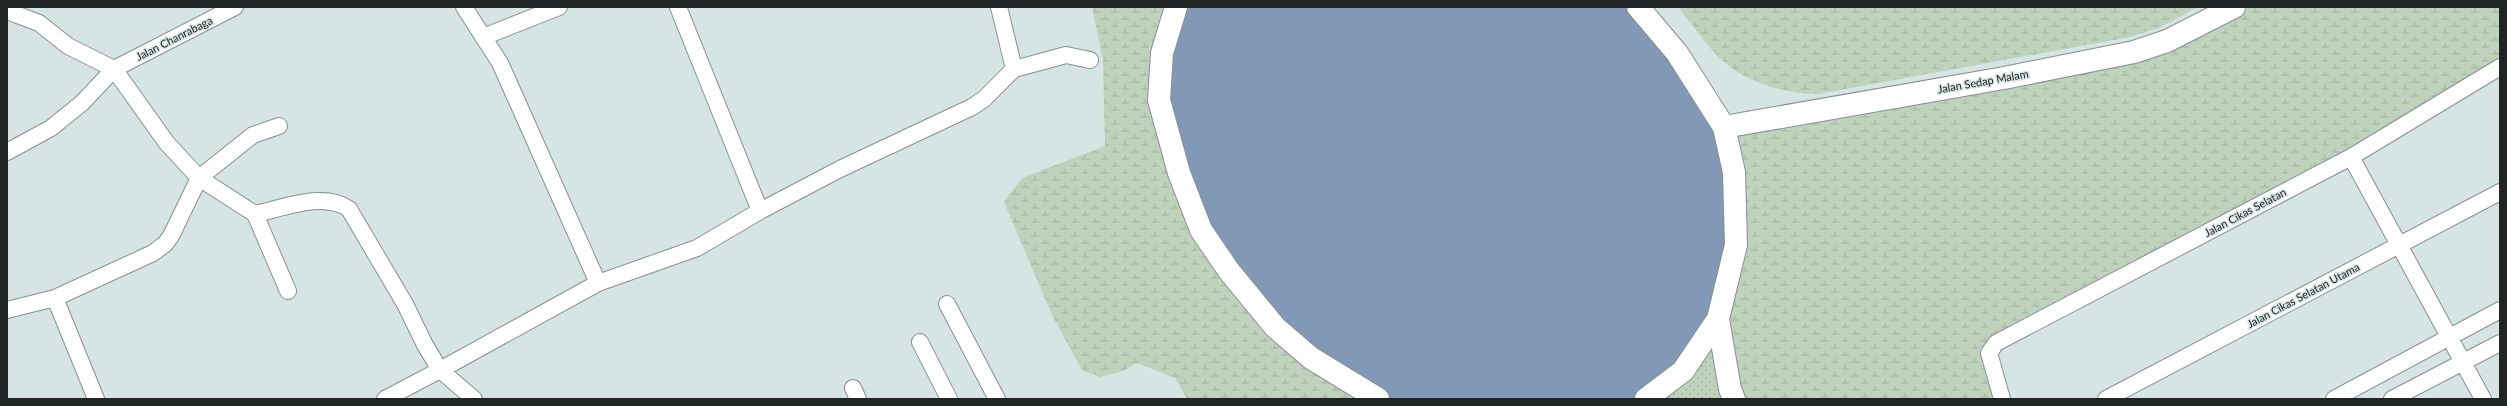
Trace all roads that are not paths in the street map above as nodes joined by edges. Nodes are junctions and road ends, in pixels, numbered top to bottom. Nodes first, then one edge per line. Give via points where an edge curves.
1 (235, 7) edge
2 (464, 7) edge
3 (559, 7) edge
4 (678, 7) edge
5 (999, 7) edge
6 (1176, 7) edge
7 (1638, 7) edge
8 (2234, 7) edge
9 (7, 11) edge
10 (483, 37) junction
11 (1090, 60) dead end
12 (2500, 67) edge
13 (114, 69) junction
14 (1014, 69) junction
15 (279, 126) dead end
16 (1724, 127) junction
17 (7, 152) edge
18 (2351, 157) junction
19 (199, 178) junction
20 (2500, 192) edge
21 (760, 212) junction
22 (255, 214) junction
23 (2397, 246) junction
24 (598, 283) junction
25 (288, 291) dead end
26 (55, 298) junction
27 (947, 304) dead end
28 (7, 310) edge
29 (2500, 310) edge
30 (1718, 319) junction
31 (2450, 336) junction
32 (920, 342) dead end
33 (2500, 343) edge
34 (2464, 362) junction
35 (440, 370) junction
36 (96, 399) edge
37 (385, 399) edge
38 (474, 399) edge
39 (948, 399) edge
40 (997, 399) edge
41 (1378, 399) edge
42 (1646, 399) edge
43 (1734, 399) edge
44 (2002, 399) edge
45 (2106, 399) edge
46 (2334, 399) edge
47 (2392, 399) edge
48 (2483, 399) edge

1 - 13 street, Jalan Chanrabaga
2 - 10 street
3 - 10 street
4 - 21 street
5 - 14 street
6 - 41 street via 1162,53 1159,100 1179,173 1201,230 1229,271 1275,327 1311,358
7 - 16 street via 1676,52
8 - 16 street, Jalan Sedap Malam via 2173,38 2134,52 2004,78
9 - 13 street via 39,23 68,46
10 - 24 street via 500,63
11 - 14 street via 1066,55
12 - 18 street, Jalan Cikas Selatan
13 - 17 street via 82,104 51,128
13 - 19 street via 166,142
14 - 21 street via 978,104 840,169
15 - 19 street via 253,135
16 - 30 street via 1734,172 1736,245
18 - 23 street
18 - 44 street, Jalan Cikas Selatan via 1996,343 1989,353 1990,363
19 - 22 street
19 - 26 street via 165,244
20 - 23 street, Jalan Cikas Selatan Utama
21 - 24 street via 697,248
22 - 25 street
22 - 35 street via 318,200 340,202 350,209
23 - 31 street
23 - 45 street, Jalan Cikas Selatan Utama
24 - 35 street
26 - 28 street
26 - 36 street
27 - 40 street
29 - 31 street
30 - 42 street via 1684,370
30 - 43 street
31 - 34 street
31 - 46 street
32 - 39 street
33 - 34 street
34 - 47 street
34 - 48 street
35 - 37 street
35 - 38 street

